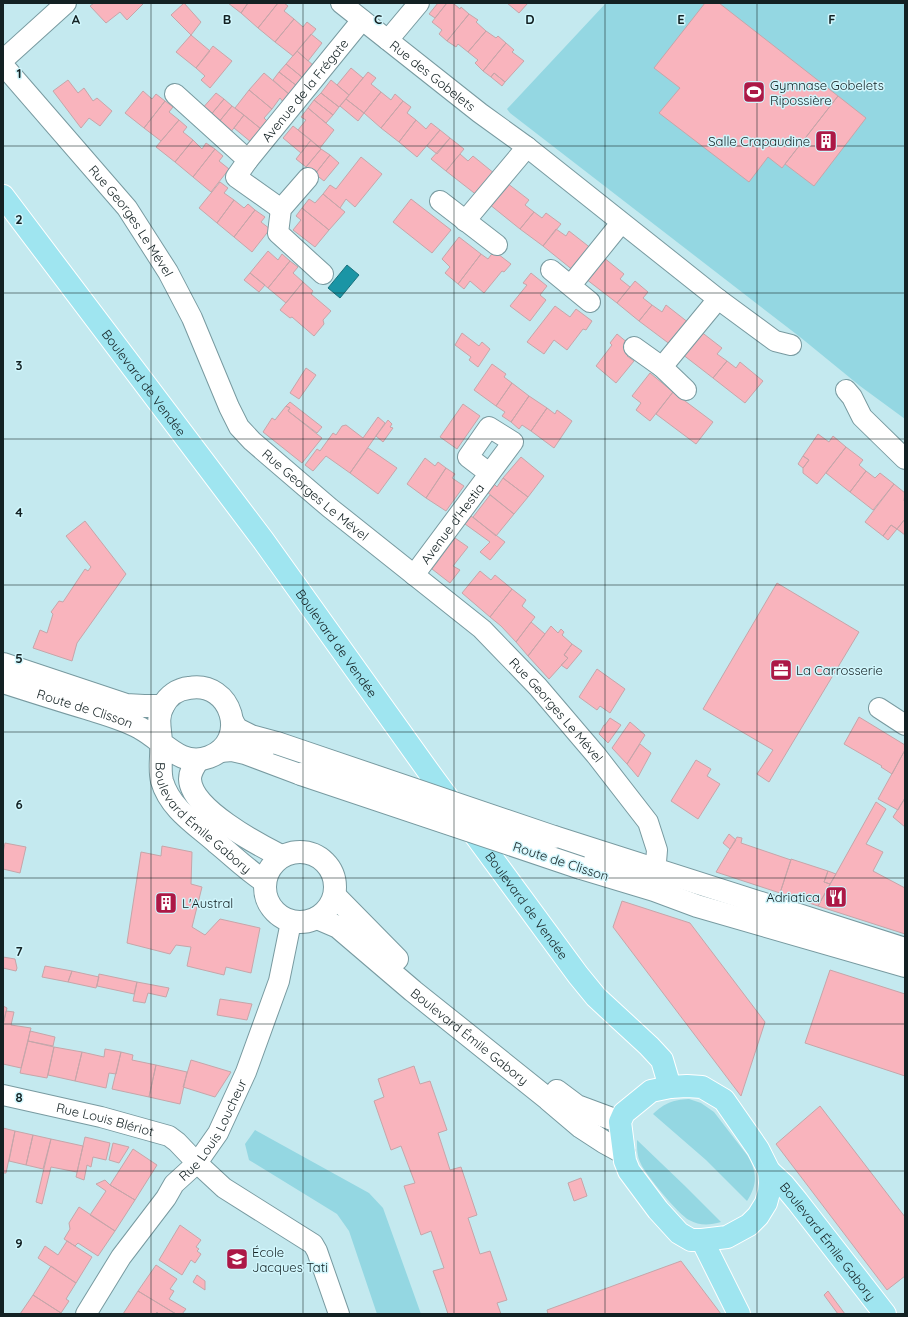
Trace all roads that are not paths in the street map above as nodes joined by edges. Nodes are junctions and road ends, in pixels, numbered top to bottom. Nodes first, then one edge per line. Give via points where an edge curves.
1 (66, 3) edge
2 (341, 3) edge
3 (419, 3) edge
4 (362, 20) junction
5 (388, 40) junction
6 (3, 60) edge
7 (3, 65) edge
8 (175, 94) dead end
9 (526, 147) junction
10 (248, 160) junction
11 (308, 178) dead end
12 (3, 196) edge
13 (440, 201) dead end
14 (281, 209) junction
15 (465, 221) junction
16 (621, 223) junction
17 (497, 245) dead end
18 (551, 270) dead end
19 (323, 274) dead end
20 (571, 285) junction
21 (718, 299) junction
22 (590, 302) dead end
23 (791, 345) dead end
24 (634, 347) dead end
25 (662, 367) junction
26 (686, 390) dead end
27 (846, 390) dead end
28 (905, 459) edge
29 (489, 473) dead end
30 (414, 575) junction
31 (3, 664) edge
32 (3, 682) edge
33 (163, 706) junction
34 (879, 708) dead end
35 (232, 721) junction
36 (905, 725) edge
37 (161, 744) junction
38 (220, 751) junction
39 (198, 760) junction
40 (281, 856) junction
41 (654, 879) junction
42 (264, 881) junction
43 (335, 896) junction
44 (317, 918) junction
45 (291, 922) junction
46 (905, 949) edge
47 (905, 966) edge
48 (670, 1087) junction
49 (3, 1095) edge
50 (620, 1122) junction
51 (624, 1153) junction
52 (197, 1163) junction
53 (768, 1171) junction
54 (702, 1240) junction
55 (86, 1314) edge
56 (339, 1314) edge
57 (739, 1314) edge
58 (885, 1314) edge

1 - 6 street
2 - 4 street, Rue des Gobelets
3 - 5 street
4 - 5 street, Rue des Gobelets
4 - 10 street, Avenue de la Frégate
5 - 9 street, Rue des Gobelets
7 - 30 street, Rue Georges Le Mével via 127,208 168,272 192,318 239,427 252,442 330,508
8 - 10 street
9 - 15 street
9 - 16 street, Rue des Gobelets
10 - 14 street, Avenue de la Frégate via 236,177
11 - 14 street
12 - 48 main road, Boulevard de Vendée via 263,540 578,975 596,997 662,1060
13 - 15 street
14 - 19 street via 278,232
15 - 17 street
16 - 20 street
16 - 21 street, Rue des Gobelets
18 - 20 street
20 - 22 street
21 - 23 street, Rue des Gobelets via 775,341
21 - 25 street
24 - 25 street
25 - 26 street
27 - 28 street via 862,417
29 - 30 street, Avenue d'Hestia
30 - 41 street, Rue Georges Le Mével via 482,629 538,687 596,755 648,822 657,850
31 - 33 main road, Route de Clisson via 126,704
32 - 37 main road, Route de Clisson via 122,720 141,728
33 - 35 main road via 171,695 183,688 197,686 210,689 222,697 229,708
33 - 37 main road via 158,725
34 - 36 street
35 - 38 main road via 227,742
35 - 41 main road, Route de Clisson, bridge via 237,729 251,736 554,837
37 - 39 main road via 186,759
37 - 42 main road, Boulevard Émile Gabory via 162,780 173,802 190,821
38 - 39 main road
38 - 41 main road, Route de Clisson, bridge via 245,753 581,868
39 - 40 main road, Boulevard Émile Gabory via 190,778 192,790 206,807 230,827
40 - 42 main road via 273,862
40 - 43 main road via 301,851 321,858 333,875
41 - 46 main road, Route de Clisson via 703,886
41 - 47 main road, Route de Clisson via 697,906
42 - 45 main road via 268,901 276,913
43 - 44 main road via 328,909
43 - 50 main road, Boulevard Émile Gabory via 401,963 517,1062 578,1106
44 - 45 main road
44 - 51 main road, Boulevard Émile Gabory via 338,927 581,1127
45 - 52 street, Rue Louis Loucheur via 279,981 246,1072 218,1133
48 - 50 main road via 651,1092 624,1113
48 - 53 main road via 702,1087 724,1100 758,1150
49 - 52 street, Rue Louis Blériot via 101,1117 169,1136
50 - 51 main road
51 - 54 main road via 628,1171 664,1218 679,1233 691,1240
52 - 55 street, Rue Louis Loucheur via 174,1184 121,1257
52 - 56 street, Rue Louis Blériot via 224,1188 313,1244
53 - 54 main road via 770,1183 766,1203 749,1226 727,1237
53 - 58 main road, Boulevard Émile Gabory via 797,1201
54 - 57 main road

